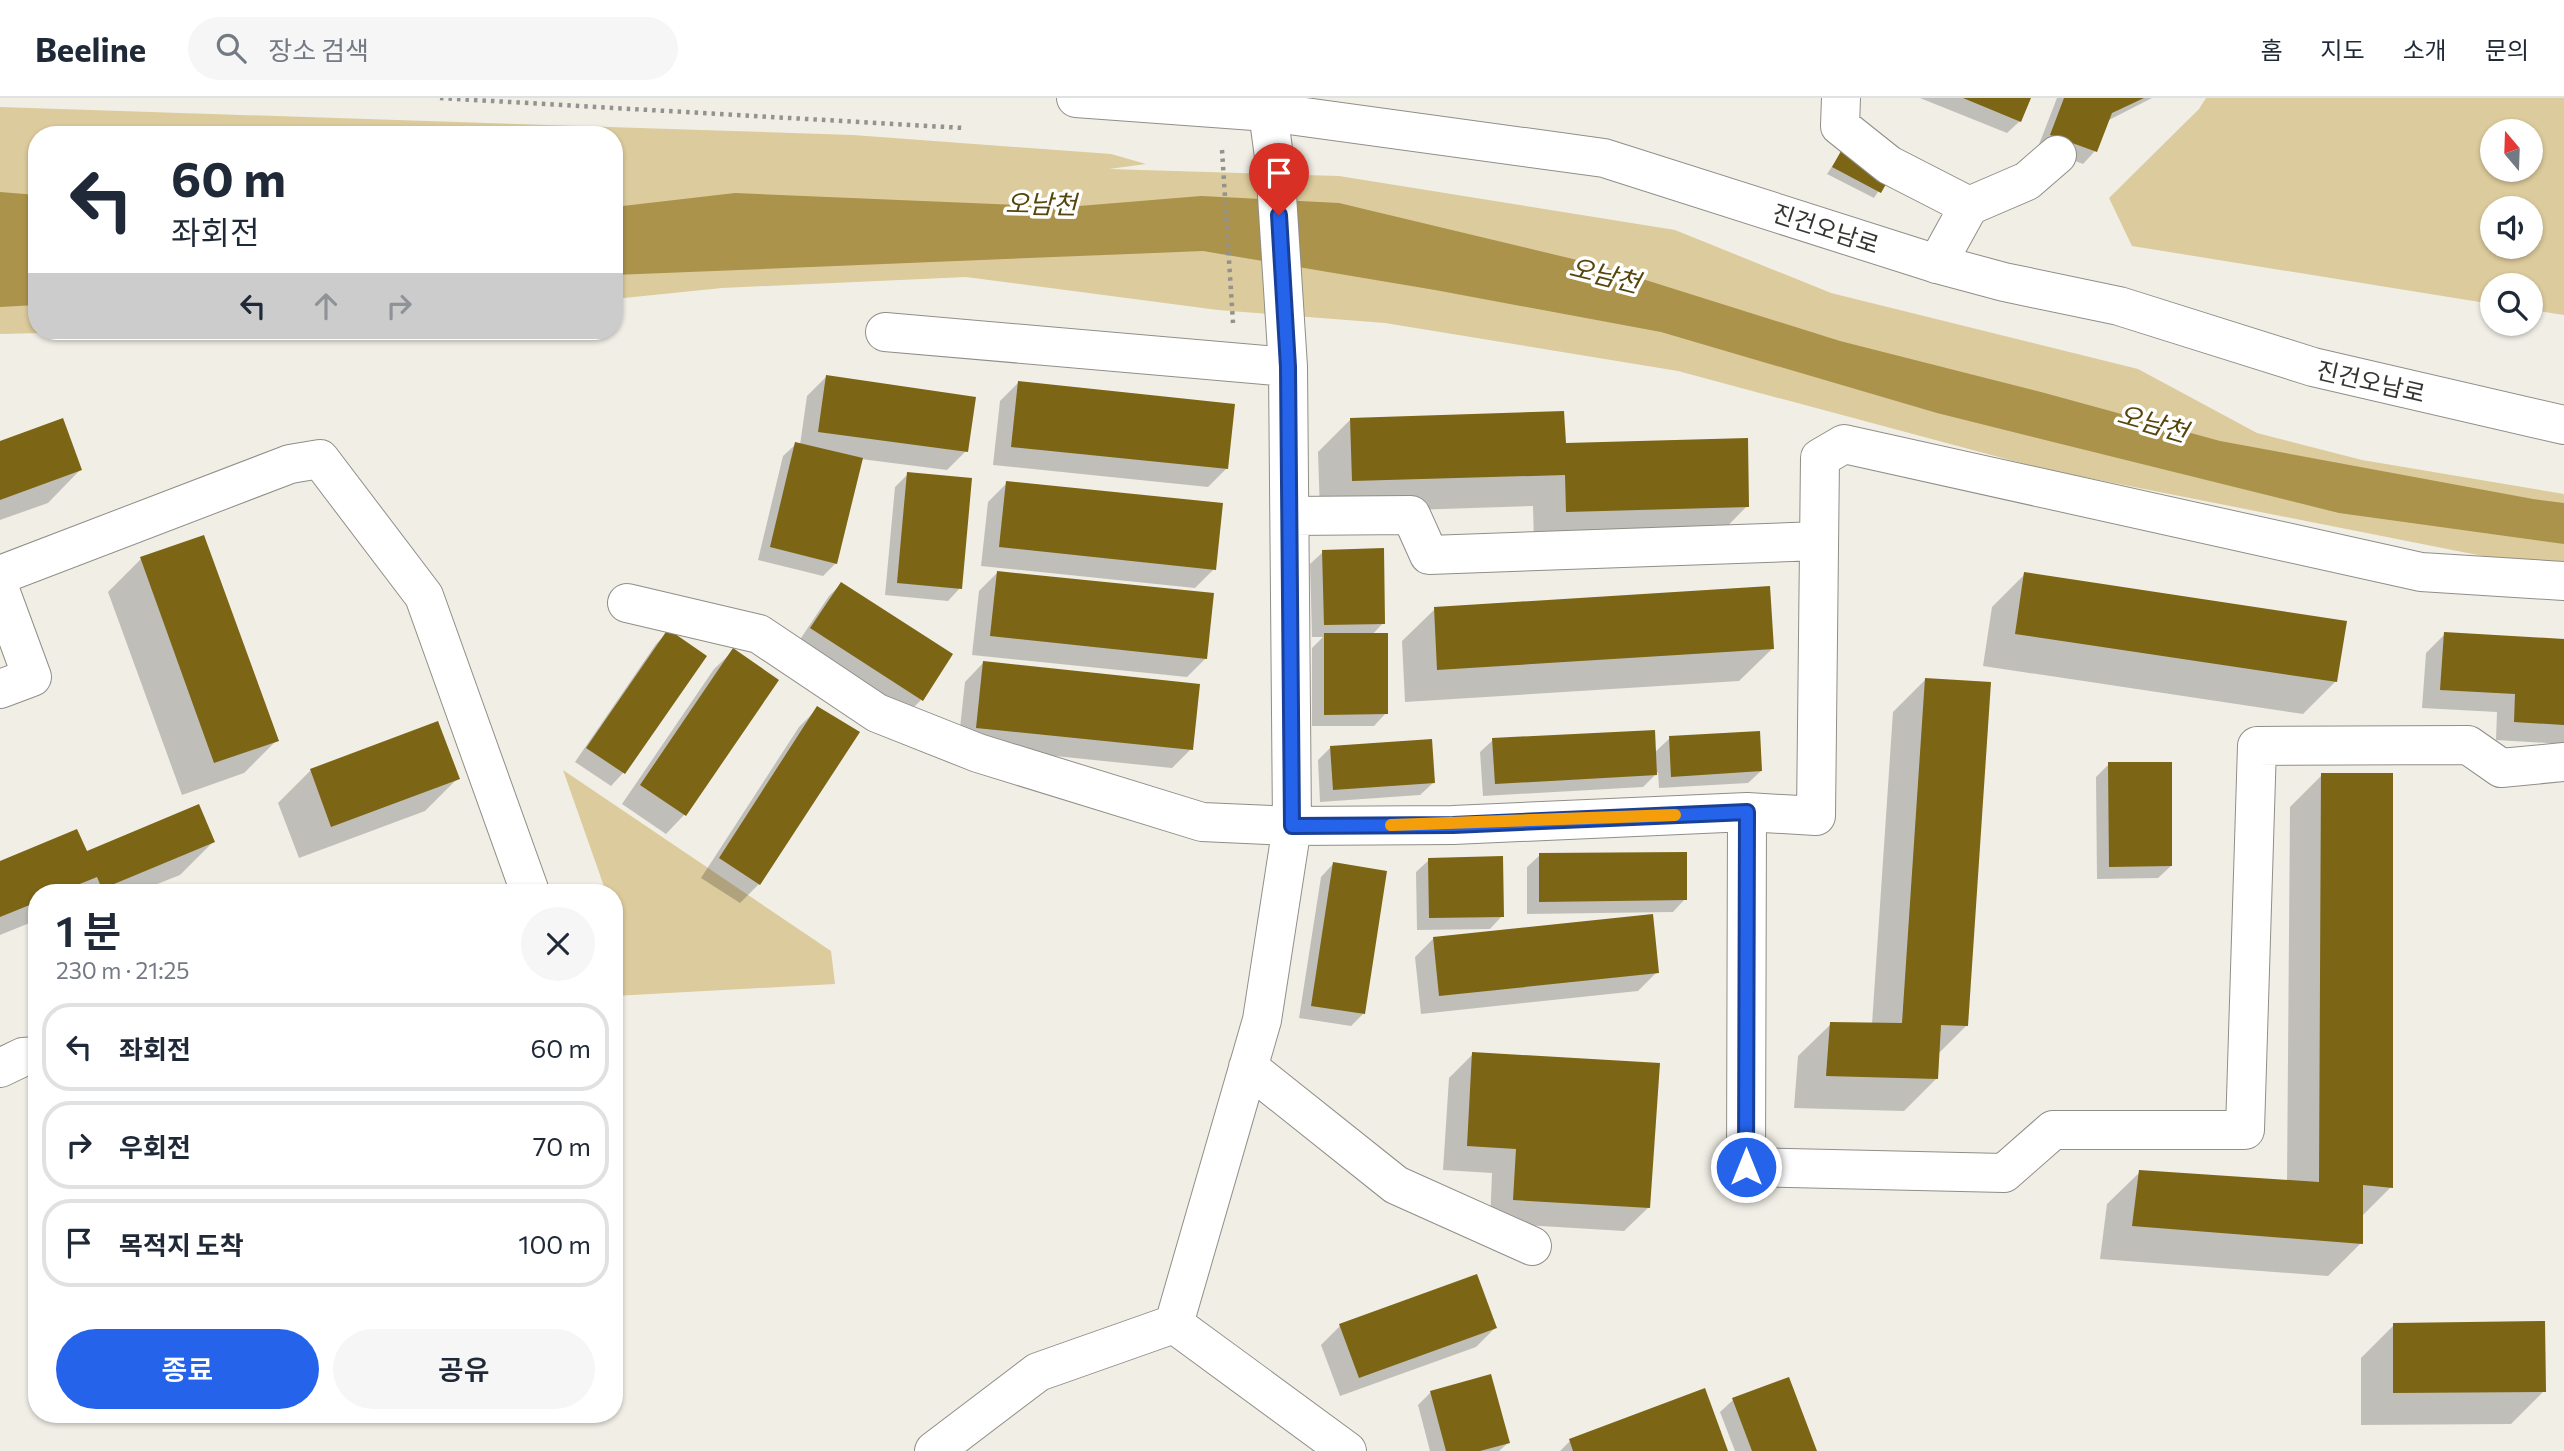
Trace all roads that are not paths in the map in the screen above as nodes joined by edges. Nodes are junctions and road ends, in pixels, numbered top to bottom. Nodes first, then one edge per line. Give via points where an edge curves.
1 (1076, 98) edge
2 (1841, 98) edge
3 (1168, 101) edge
4 (1268, 112) junction
5 (2057, 155) dead end
6 (1969, 206) junction
7 (1937, 264) junction
8 (885, 332) dead end
9 (1288, 367) junction
10 (2564, 425) edge
11 (1290, 516) junction
12 (1819, 541) junction
13 (0, 575) edge
14 (2564, 581) edge
15 (0, 590) edge
16 (627, 603) dead end
17 (0, 689) edge
18 (2564, 762) edge
19 (1747, 812) junction
20 (1292, 826) junction
21 (527, 884) edge
22 (28, 1057) edge
23 (1248, 1066) junction
24 (0, 1068) edge
25 (1532, 1246) dead end
26 (1174, 1324) junction
27 (934, 1451) edge
28 (1347, 1451) edge

1 - 3 street, 진건오남로
2 - 6 street via 1840,126 1889,165
3 - 4 street, 진건오남로
4 - 7 street, 진건오남로 via 1604,158
4 - 9 street
5 - 6 street via 2027,181
6 - 7 street
7 - 10 street, 진건오남로 via 2119,306 2313,368
8 - 9 street
9 - 11 street
11 - 12 street via 1410,515 1429,555
11 - 20 street
12 - 14 street via 1820,458 1844,444 2421,572
12 - 19 street via 1816,816
13 - 21 street via 290,464 320,459 424,596
15 - 17 street via 32,677
16 - 20 street via 760,635 877,713 978,753 1202,821
18 - 19 street via 2501,768 2468,745 2257,746 2245,1130 2053,1130 2004,1173 1746,1167
19 - 20 street via 1453,825
20 - 23 street via 1262,1020
22 - 24 street
23 - 25 street via 1396,1185
23 - 26 street
26 - 27 street via 1038,1372
26 - 28 street

